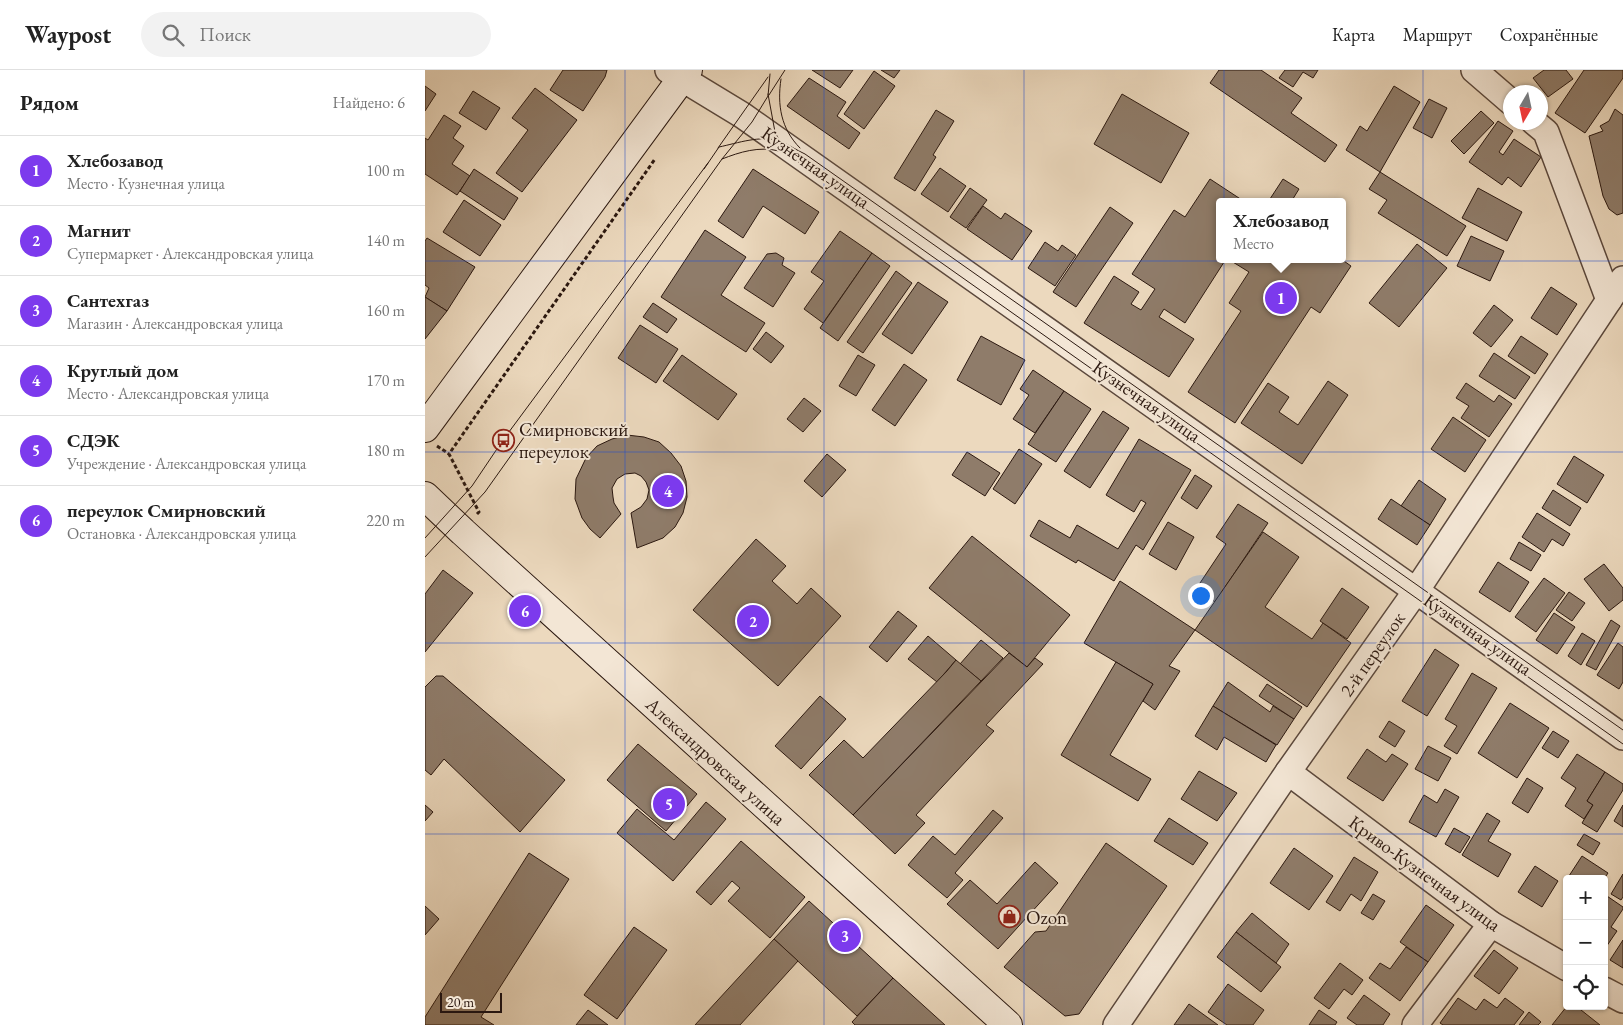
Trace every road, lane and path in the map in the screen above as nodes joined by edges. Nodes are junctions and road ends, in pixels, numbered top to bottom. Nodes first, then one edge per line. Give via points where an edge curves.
1 (1474, 70) edge
2 (679, 73) edge
3 (1503, 95) edge
4 (1543, 130) edge
5 (657, 156) dead end
6 (1623, 280) edge
7 (1609, 300) junction
8 (425, 428) edge
9 (425, 496) edge
10 (463, 532) junction
11 (1416, 591) junction
12 (1623, 737) edge
13 (1288, 772) junction
14 (1491, 924) junction
15 (1563, 966) edge
16 (1608, 992) edge
17 (1623, 1000) edge
18 (1008, 1025) edge
19 (1116, 1025) edge
20 (1415, 1025) edge

1 - 3 street
2 - 8 main road
2 - 11 street, Кузнечная улица
4 - 7 street
5 - 10 path via 449,454 479,512
6 - 7 street, 2-й переулок
7 - 11 street, 2-й переулок
9 - 10 main road, Александровская улица
10 - 18 main road, Александровская улица
11 - 12 street, Кузнечная улица
11 - 13 street, 2-й переулок
13 - 14 street, Криво-Кузнечная улица
13 - 19 street, 2-й переулок
14 - 15 street, Криво-Кузнечная улица
14 - 20 street
16 - 17 street

